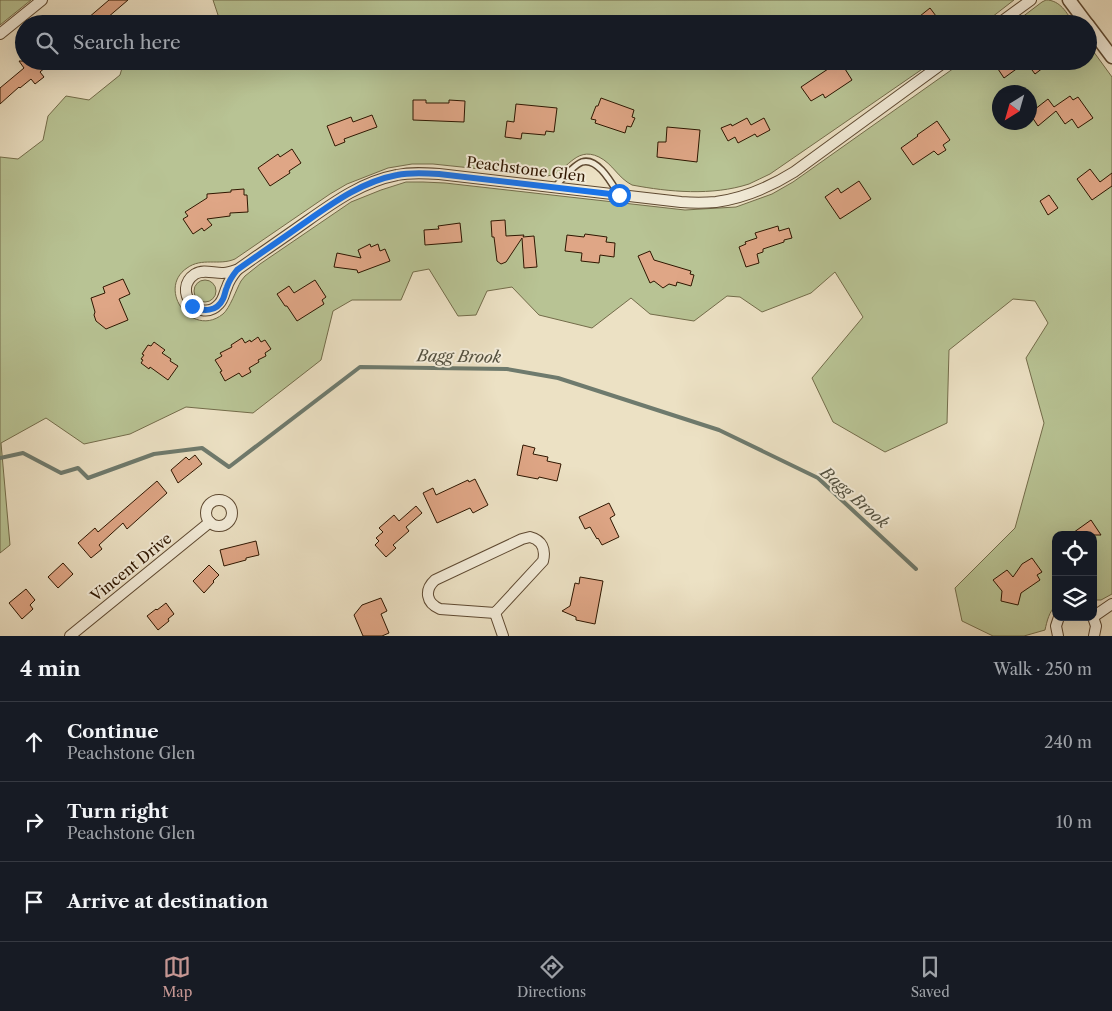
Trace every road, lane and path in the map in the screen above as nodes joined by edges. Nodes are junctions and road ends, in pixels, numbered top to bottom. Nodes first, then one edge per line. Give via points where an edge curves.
1 (42, 0) edge
2 (1030, 0) edge
3 (1069, 0) edge
4 (23, 15) edge
5 (1010, 15) edge
6 (1080, 15) edge
7 (15, 22) edge
8 (0, 34) edge
9 (1097, 37) edge
10 (1112, 57) edge
11 (934, 70) edge
12 (554, 188) junction
13 (619, 195) junction
14 (237, 270) junction
15 (210, 522) dead end
16 (1112, 604) edge
17 (495, 613) junction
18 (1097, 614) edge
19 (1058, 621) edge
20 (1094, 621) edge
21 (70, 636) edge
22 (503, 636) edge
23 (1058, 636) edge
24 (1094, 636) edge

1 - 4 street
2 - 5 street
3 - 6 street
7 - 8 street
9 - 10 street
11 - 13 street, Peachstone Glen via 794,172 764,188 715,202
12 - 13 street, Peachstone Glen
12 - 13 lane via 582,162 592,163 601,169
12 - 14 street, Peachstone Glen via 426,173 384,178 330,204
14 - 14 street, Peachstone Glen via 195,274 187,285 186,294 190,302 205,310 218,306
15 - 21 street, Vincent Drive
16 - 18 street
17 - 17 street via 543,560 544,548 537,540 522,539 435,580 428,588 429,601 437,608
17 - 22 street
19 - 23 street
20 - 24 street

